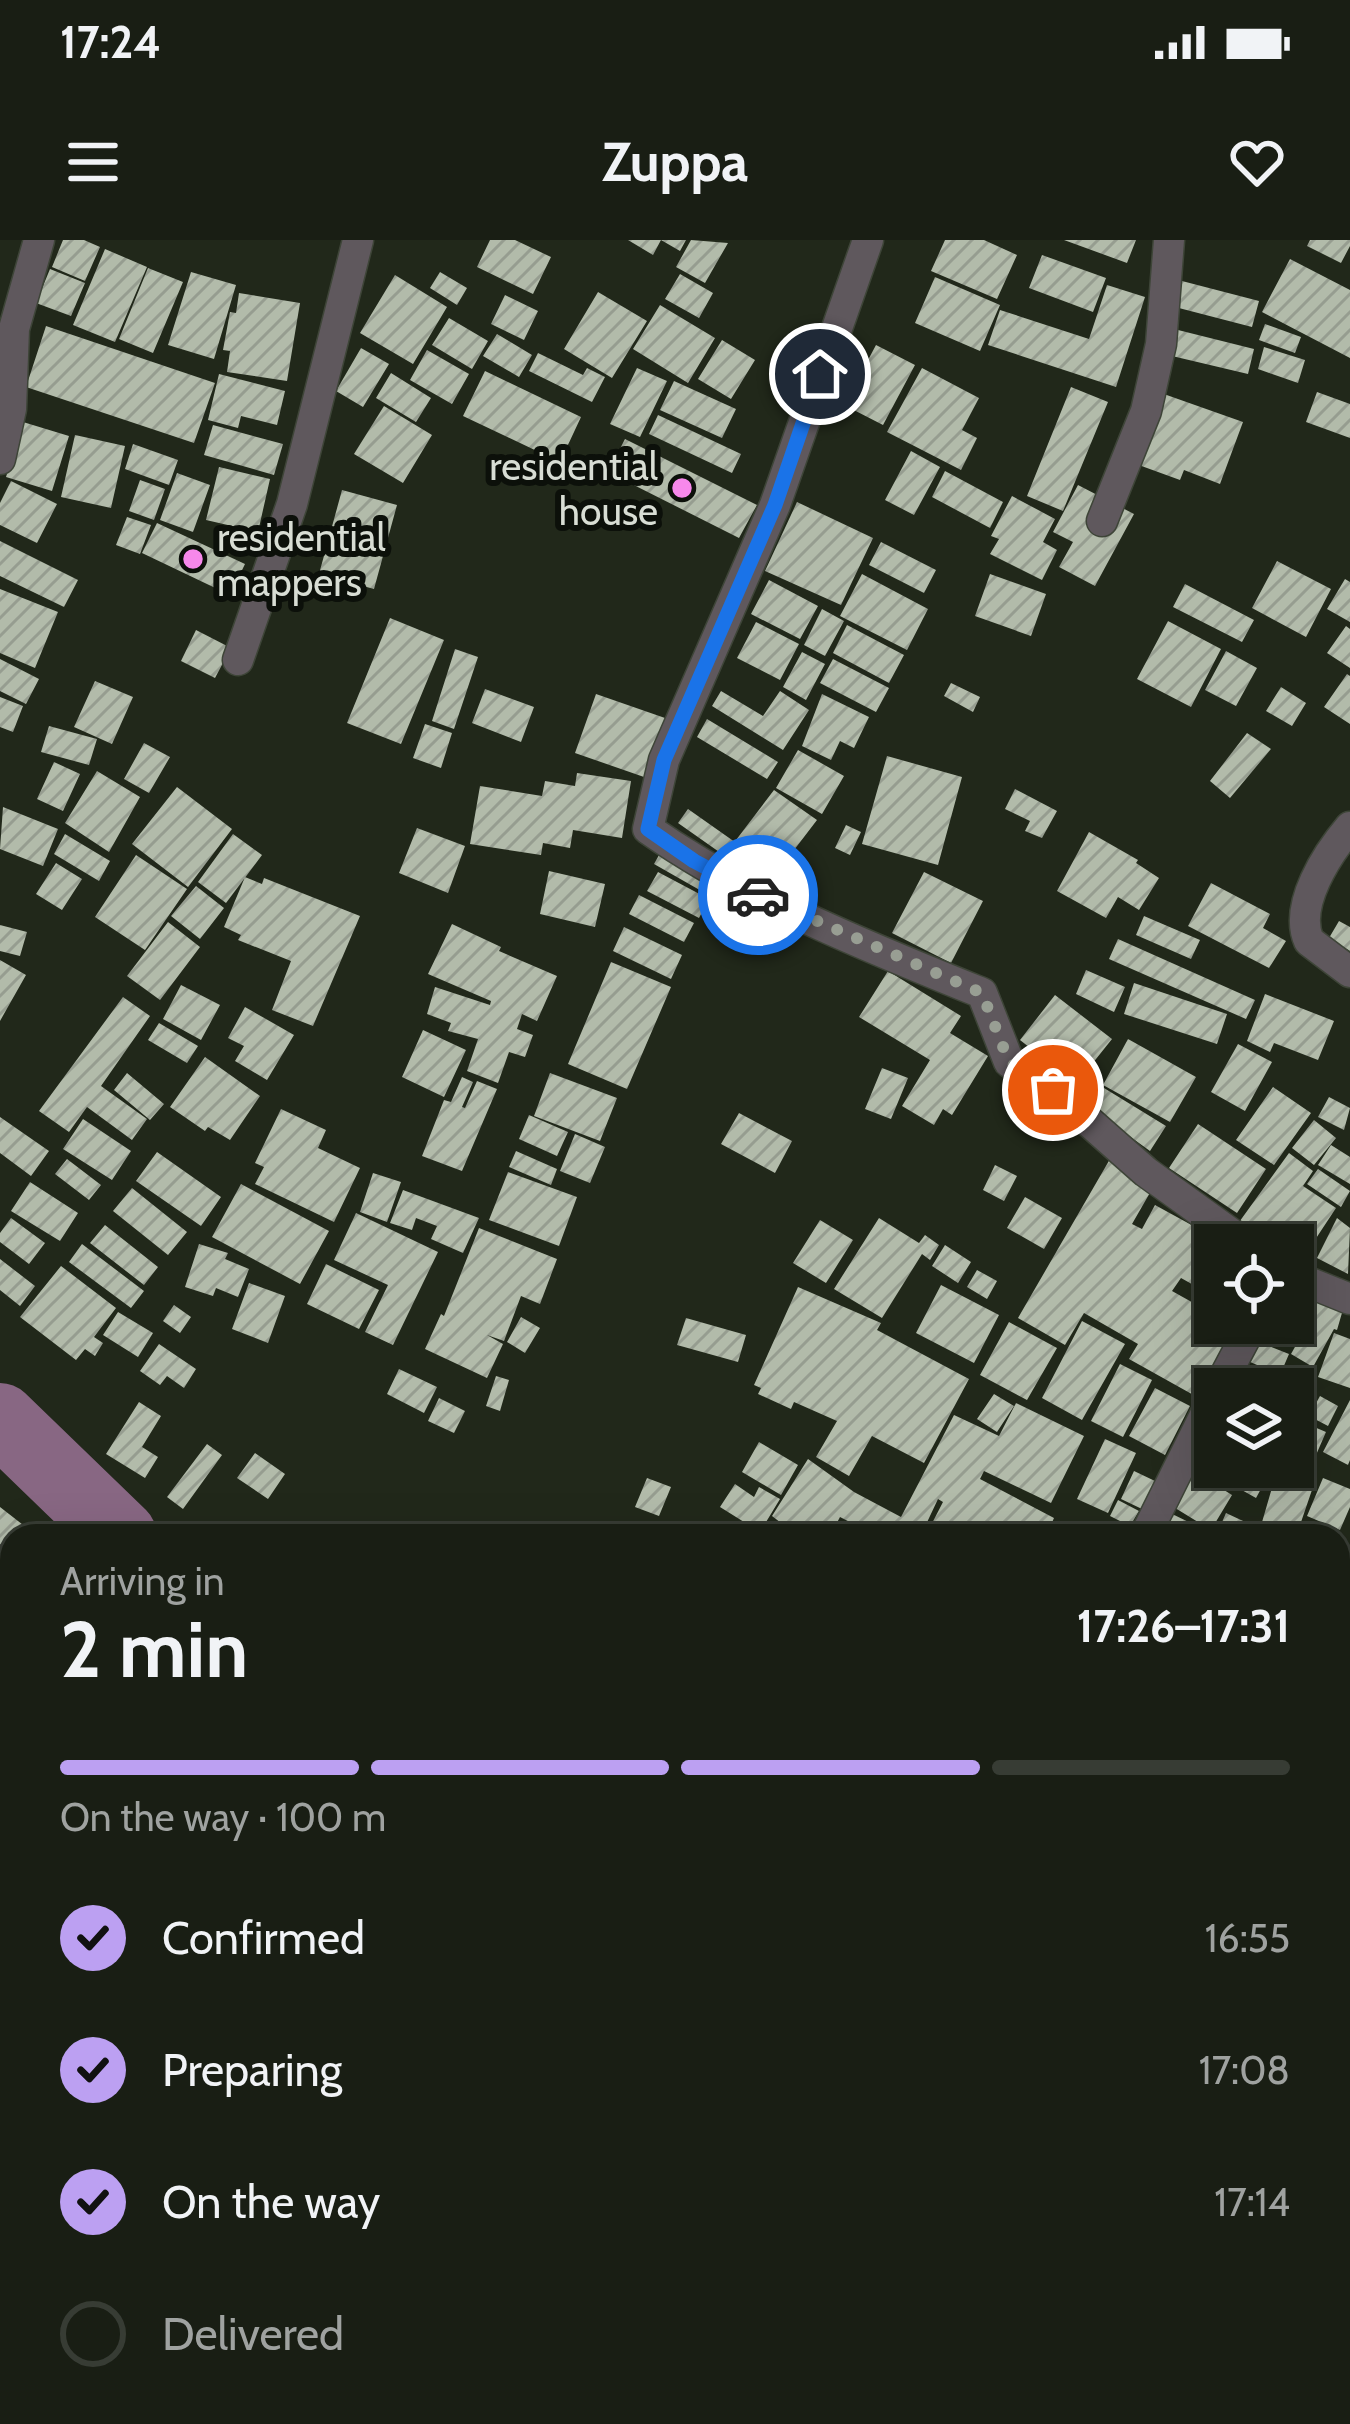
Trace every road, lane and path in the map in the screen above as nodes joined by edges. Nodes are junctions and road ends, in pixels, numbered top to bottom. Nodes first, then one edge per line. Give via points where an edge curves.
1 (39, 240) edge
2 (358, 240) edge
3 (868, 240) edge
4 (1169, 240) edge
5 (0, 459) edge
6 (1102, 521) dead end
7 (238, 660) dead end
8 (1350, 827) edge
9 (1350, 973) edge
10 (1218, 1224) edge
11 (1314, 1284) edge
12 (1350, 1299) edge
13 (1194, 1437) edge
14 (1150, 1524) edge

1 - 5 street via 14,329
2 - 7 street via 292,504
3 - 10 street via 775,505 664,760 648,829 764,898 982,993 1009,1062
4 - 6 street via 1162,344 1147,411
8 - 9 street via 1305,912 1309,940
11 - 12 street
13 - 14 street

